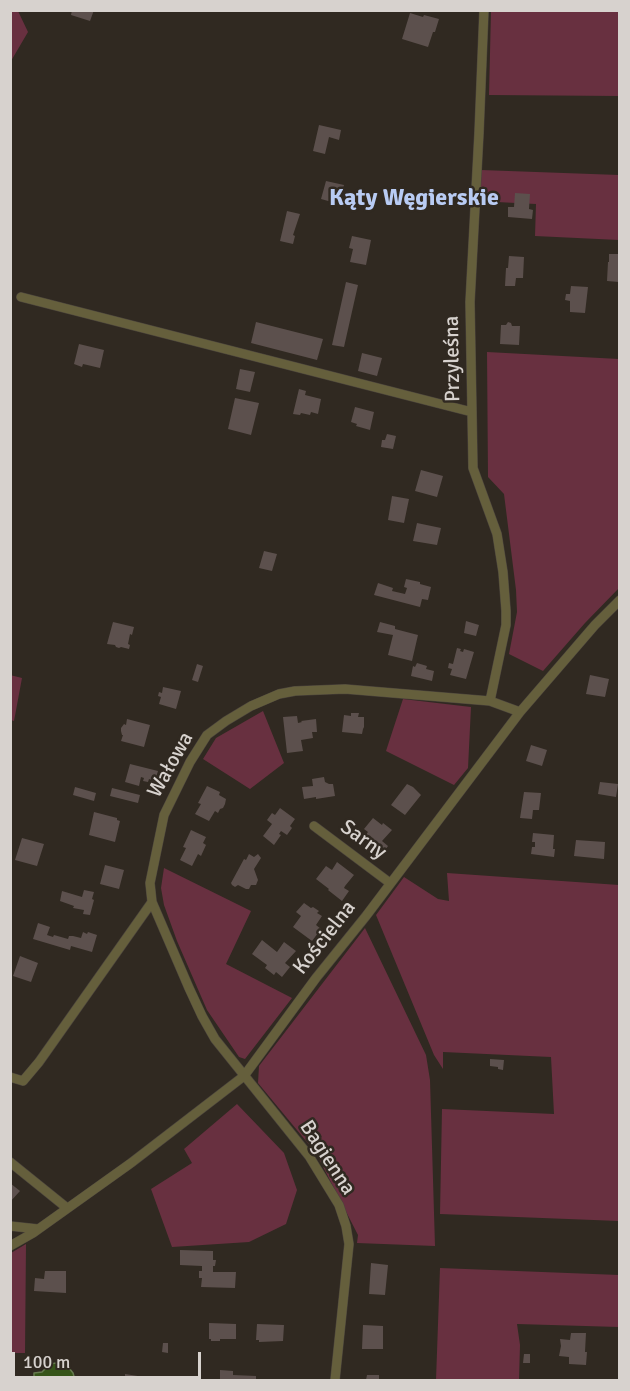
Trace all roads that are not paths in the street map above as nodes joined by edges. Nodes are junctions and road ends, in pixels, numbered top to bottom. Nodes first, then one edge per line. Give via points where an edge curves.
1 (484, 10) edge
2 (21, 297) dead end
3 (472, 412) junction
4 (620, 600) edge
5 (490, 701) junction
6 (520, 712) junction
7 (314, 826) dead end
8 (390, 883) junction
9 (152, 902) junction
10 (244, 1076) junction
11 (10, 1077) edge
12 (10, 1162) edge
13 (67, 1208) junction
14 (10, 1226) edge
15 (38, 1229) junction
16 (10, 1246) edge
17 (335, 1380) edge

1 - 3 street, Przyleśna via 470,302
2 - 3 street
3 - 5 street, Przyleśna via 473,468 497,534 506,611
4 - 6 street, Kościelna
5 - 6 street, Wałowa
5 - 9 street, Wałowa via 345,689 295,691 279,694 226,721 207,735 164,815 150,883
6 - 8 street, Kościelna
7 - 8 street, Sarny
8 - 10 street, Kościelna
9 - 10 street, Wałowa via 202,1016
9 - 11 street via 39,1062 23,1081
10 - 13 street, Kościelna
10 - 17 street, Bagienna via 309,1156 339,1206 346,1226 349,1244
12 - 13 street
13 - 15 street, Kościelna
14 - 15 street
15 - 16 street, Kościelna

